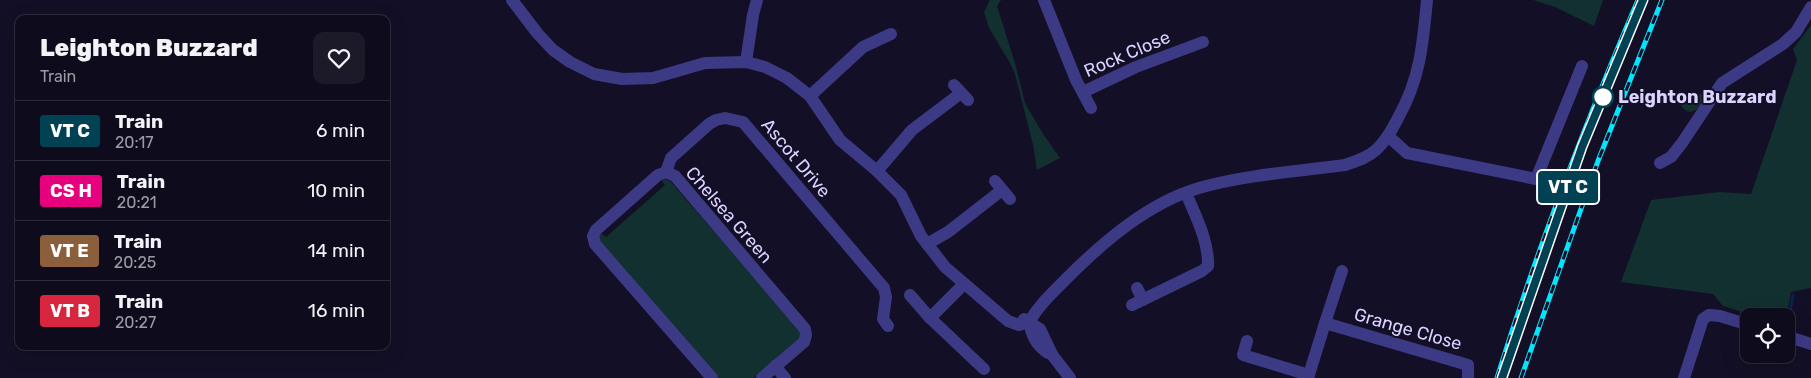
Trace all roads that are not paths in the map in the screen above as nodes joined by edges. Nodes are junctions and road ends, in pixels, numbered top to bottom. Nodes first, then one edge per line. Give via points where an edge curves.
1 (512, 0) edge
2 (757, 0) edge
3 (1044, 0) edge
4 (1427, 0) edge
5 (1811, 7) edge
6 (885, 34) dead end
7 (1203, 42) dead end
8 (746, 62) junction
9 (1582, 66) dead end
10 (1083, 92) junction
11 (961, 93) dead end
12 (810, 96) junction
13 (1091, 108) dead end
14 (1388, 136) junction
15 (1660, 163) dead end
16 (666, 172) junction
17 (877, 172) junction
18 (1002, 190) dead end
19 (1186, 193) junction
20 (927, 244) junction
21 (1342, 271) dead end
22 (964, 284) junction
23 (1137, 288) dead end
24 (910, 295) dead end
25 (930, 318) junction
26 (1029, 322) junction
27 (1740, 322) edge
28 (1325, 324) junction
29 (888, 326) dead end
30 (1795, 339) edge
31 (1247, 341) dead end
32 (1811, 344) edge
33 (775, 366) junction
34 (984, 369) dead end
35 (1308, 376) edge
36 (712, 378) edge
37 (762, 378) edge
38 (785, 378) edge
39 (1070, 378) edge
40 (1468, 378) edge
41 (1684, 378) edge

1 - 8 street via 553,50 594,74 622,79 653,78 705,63
2 - 8 street
3 - 10 street, Rock Close
4 - 14 street via 1424,40 1412,89
5 - 15 street via 1796,32 1783,44 1722,84 1682,143
6 - 12 street via 853,54
7 - 10 street, Rock Close via 1186,54 1136,67
8 - 12 street via 787,78
9 - 14 street via 1536,179 1407,153
10 - 13 street, Rock Close
11 - 17 street via 912,130
12 - 17 street via 840,140
14 - 19 street via 1363,159 1345,165 1232,181
16 - 29 street, Ascot Drive via 671,158 709,124 725,118 743,122 865,275 884,288 883,319
16 - 33 street, Chelsea Green via 675,176 812,335
16 - 36 street, Chelsea Green via 589,235
17 - 20 street via 901,195
18 - 20 street via 948,232
19 - 23 street via 1203,236 1208,266 1137,303
19 - 26 street via 1142,216 1097,250 1045,299
20 - 22 street via 944,267
21 - 28 street, Grange Close
22 - 25 street
22 - 26 street via 998,311 1020,316
24 - 25 street
25 - 34 street
26 - 39 street via 1039,347 1053,356
27 - 41 street via 1709,315 1703,319
28 - 35 street, Grange Close
28 - 40 street, Grange Close via 1468,365
30 - 32 street
31 - 35 street, Grange Close via 1243,355
33 - 37 street, Chelsea Green
33 - 38 street

